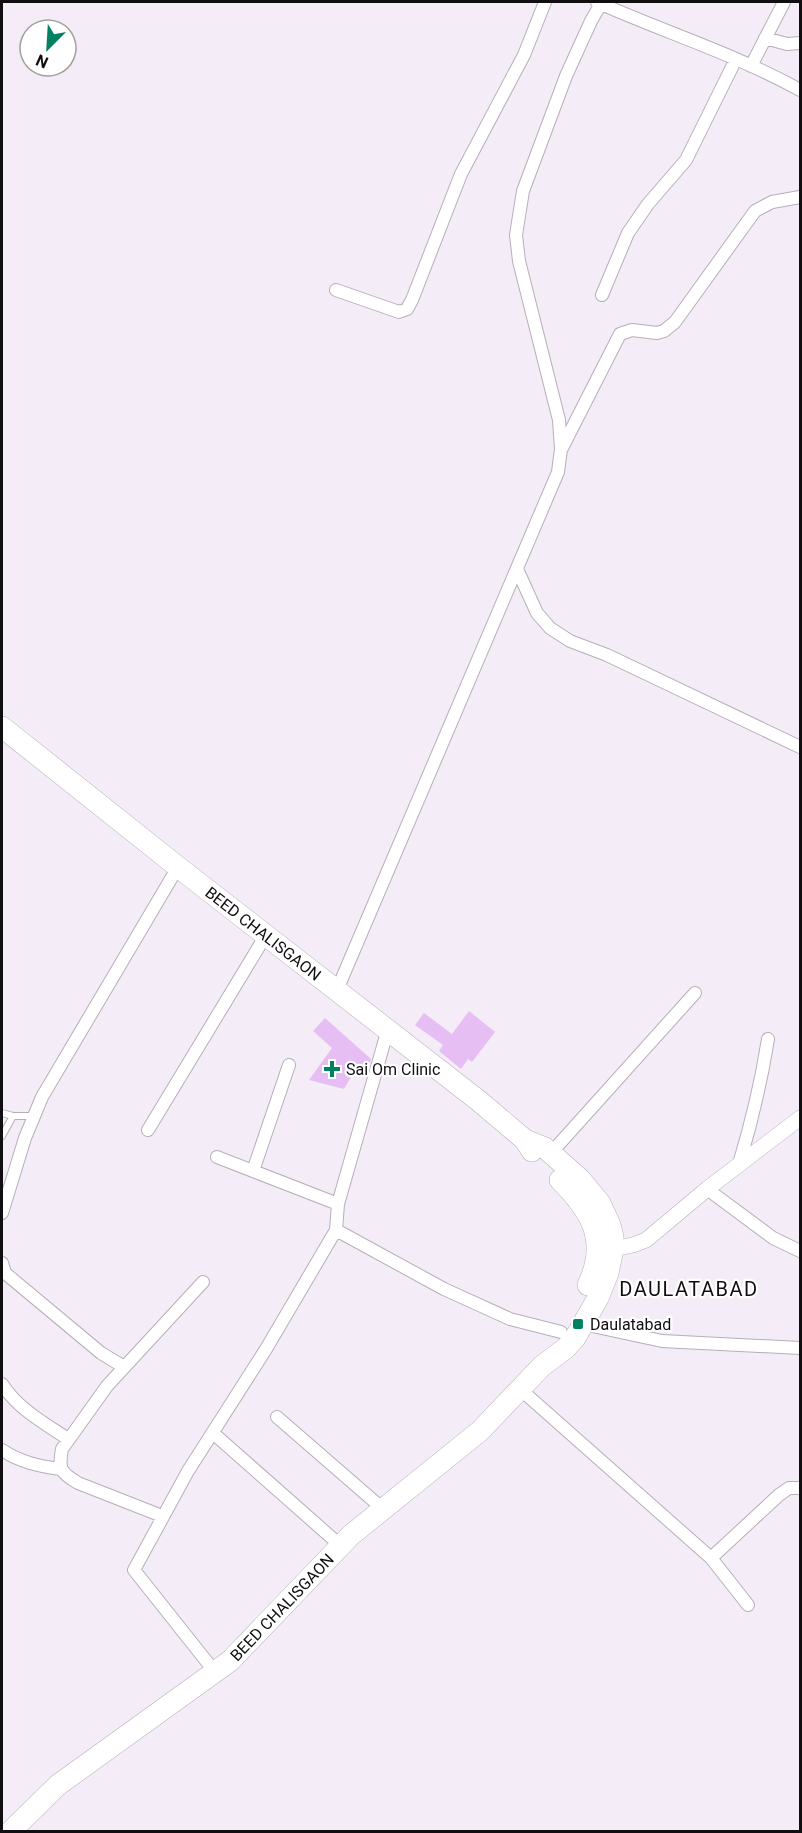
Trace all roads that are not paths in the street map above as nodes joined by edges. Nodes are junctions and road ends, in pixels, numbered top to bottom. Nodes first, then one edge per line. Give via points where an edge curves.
1 (545, 2) edge
2 (600, 2) edge
3 (784, 2) edge
4 (765, 38) junction
5 (801, 43) edge
6 (736, 59) junction
7 (751, 66) junction
8 (801, 90) edge
9 (801, 197) edge
10 (336, 290) dead end
11 (602, 295) dead end
12 (561, 449) junction
13 (516, 569) junction
14 (2, 727) edge
15 (801, 747) edge
16 (178, 867) junction
17 (266, 935) junction
18 (337, 990) junction
19 (695, 993) dead end
20 (388, 1029) junction
21 (768, 1039) dead end
22 (289, 1065) dead end
23 (2, 1113) edge
24 (13, 1116) junction
25 (34, 1116) junction
26 (801, 1118) edge
27 (148, 1130) dead end
28 (2, 1136) edge
29 (525, 1140) junction
30 (551, 1153) junction
31 (217, 1157) dead end
32 (739, 1164) junction
33 (253, 1171) junction
34 (706, 1189) junction
35 (338, 1204) junction
36 (2, 1213) edge
37 (336, 1230) junction
38 (613, 1249) junction
39 (801, 1251) edge
40 (2, 1263) edge
41 (203, 1282) dead end
42 (583, 1324) junction
43 (561, 1332) junction
44 (801, 1348) edge
45 (542, 1366) junction
46 (124, 1367) junction
47 (2, 1384) edge
48 (520, 1389) junction
49 (277, 1417) dead end
50 (213, 1433) junction
51 (69, 1439) junction
52 (2, 1449) edge
53 (60, 1469) junction
54 (801, 1488) edge
55 (383, 1509) junction
56 (162, 1516) junction
57 (341, 1546) junction
58 (711, 1558) junction
59 (748, 1605) dead end
60 (215, 1672) junction
61 (10, 1832) edge

1 - 10 street via 524,55 461,174 407,309 399,312
2 - 6 street
2 - 12 street via 566,76 523,191 516,235 559,420
3 - 4 street
4 - 5 street
4 - 7 street
6 - 7 street
6 - 11 street via 686,160 628,233
7 - 8 street
9 - 12 street via 772,201 755,211 675,322 664,331 632,330 620,334
12 - 13 street via 558,472
13 - 15 street via 537,614 570,641
13 - 18 street
14 - 16 highway, BEED CHALISGAON
16 - 17 highway, BEED CHALISGAON
16 - 25 street
17 - 18 highway, BEED CHALISGAON
17 - 27 street
18 - 20 highway, BEED CHALISGAON
19 - 30 street
20 - 29 highway, BEED CHALISGAON
20 - 35 street
21 - 32 street via 756,1107
22 - 33 street
23 - 24 lane
24 - 25 lane
24 - 28 lane
25 - 36 street
26 - 32 street
29 - 30 highway, BEED CHALISGAON
29 - 43 highway, BEED CHALISGAON via 585,1209 598,1242 591,1280
30 - 38 highway, BEED CHALISGAON via 600,1203 610,1225
31 - 33 street
32 - 34 street
33 - 35 street
34 - 38 street via 646,1240
34 - 39 street via 773,1238
35 - 37 street
37 - 43 street via 501,1315
37 - 50 street
38 - 42 highway, BEED CHALISGAON via 604,1284
40 - 46 street via 5,1273
41 - 46 street
42 - 44 street via 662,1341
42 - 45 highway, BEED CHALISGAON via 566,1348
43 - 45 highway, BEED CHALISGAON
45 - 48 highway, BEED CHALISGAON
46 - 51 street
47 - 51 street via 21,1407
48 - 55 highway, BEED CHALISGAON via 480,1431
48 - 58 street
49 - 55 street
50 - 56 street
50 - 57 street
51 - 53 street via 62,1449
52 - 53 street via 33,1465
53 - 56 street via 78,1483
54 - 58 street via 789,1488 779,1495
55 - 57 highway, BEED CHALISGAON
56 - 60 street via 134,1570
57 - 60 highway, BEED CHALISGAON
58 - 59 street
60 - 61 highway, BEED CHALISGAON via 58,1785

